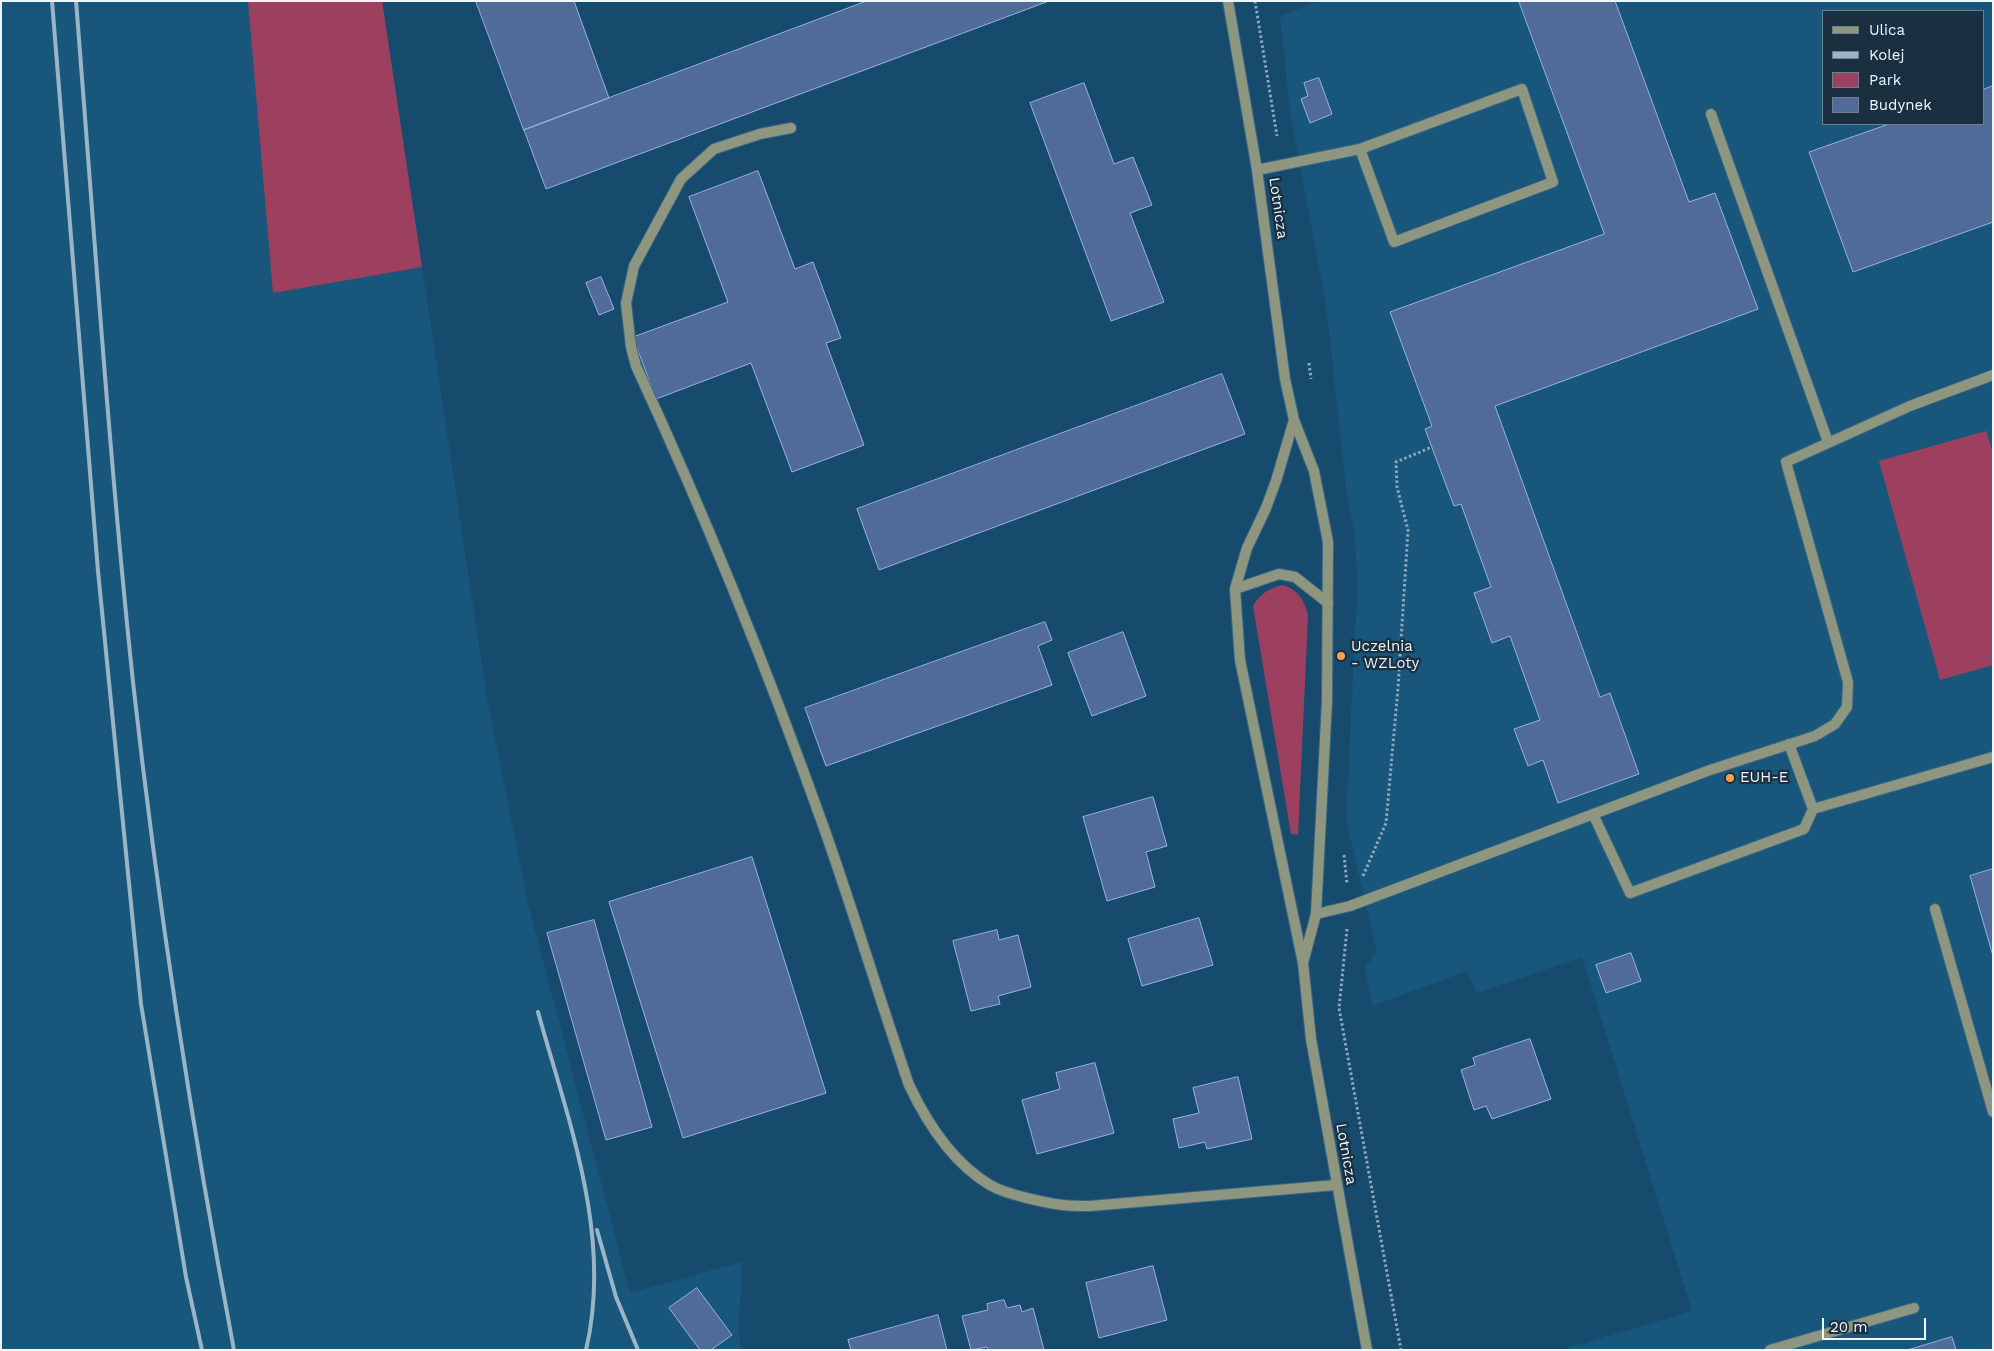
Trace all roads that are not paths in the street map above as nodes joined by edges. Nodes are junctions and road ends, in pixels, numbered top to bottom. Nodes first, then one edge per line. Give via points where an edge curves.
1 (1228, 1) edge
2 (1710, 114) dead end
3 (791, 128) dead end
4 (1360, 149) junction
5 (1257, 170) junction
6 (1993, 375) edge
7 (1294, 420) junction
8 (1828, 442) junction
9 (1235, 589) junction
10 (1328, 604) junction
11 (1789, 744) junction
12 (1993, 757) edge
13 (1813, 809) junction
14 (1593, 814) junction
15 (1934, 909) dead end
16 (1316, 914) junction
17 (1303, 963) junction
18 (1993, 1112) edge
19 (1336, 1185) junction
20 (1914, 1308) dead end
21 (1367, 1350) edge
22 (1770, 1350) edge

1 - 5 street, Lotnicza
2 - 8 street
3 - 19 street via 714,149 681,180 634,266 626,303 631,347 636,366 717,547 782,712 825,830 909,1085 920,1108 950,1150 976,1176 991,1186 1063,1206
4 - 4 street via 1522,89 1554,182 1394,242
4 - 5 street
5 - 7 street, Lotnicza via 1285,379
6 - 8 street via 1910,406
7 - 9 street, Lotnicza via 1276,481 1247,548
7 - 10 street, Lotnicza via 1314,471 1328,542
8 - 11 street via 1786,462 1848,682 1847,707 1835,724 1815,736
9 - 10 street via 1279,574 1294,577
9 - 17 street via 1240,660
10 - 16 street, Lotnicza via 1327,701
11 - 13 street
11 - 14 street
12 - 13 street
13 - 14 street via 1804,829 1630,893
14 - 16 street via 1350,906
15 - 18 street
16 - 17 street, Lotnicza
17 - 19 street, Lotnicza via 1310,1039
19 - 21 street, Lotnicza
20 - 22 street

